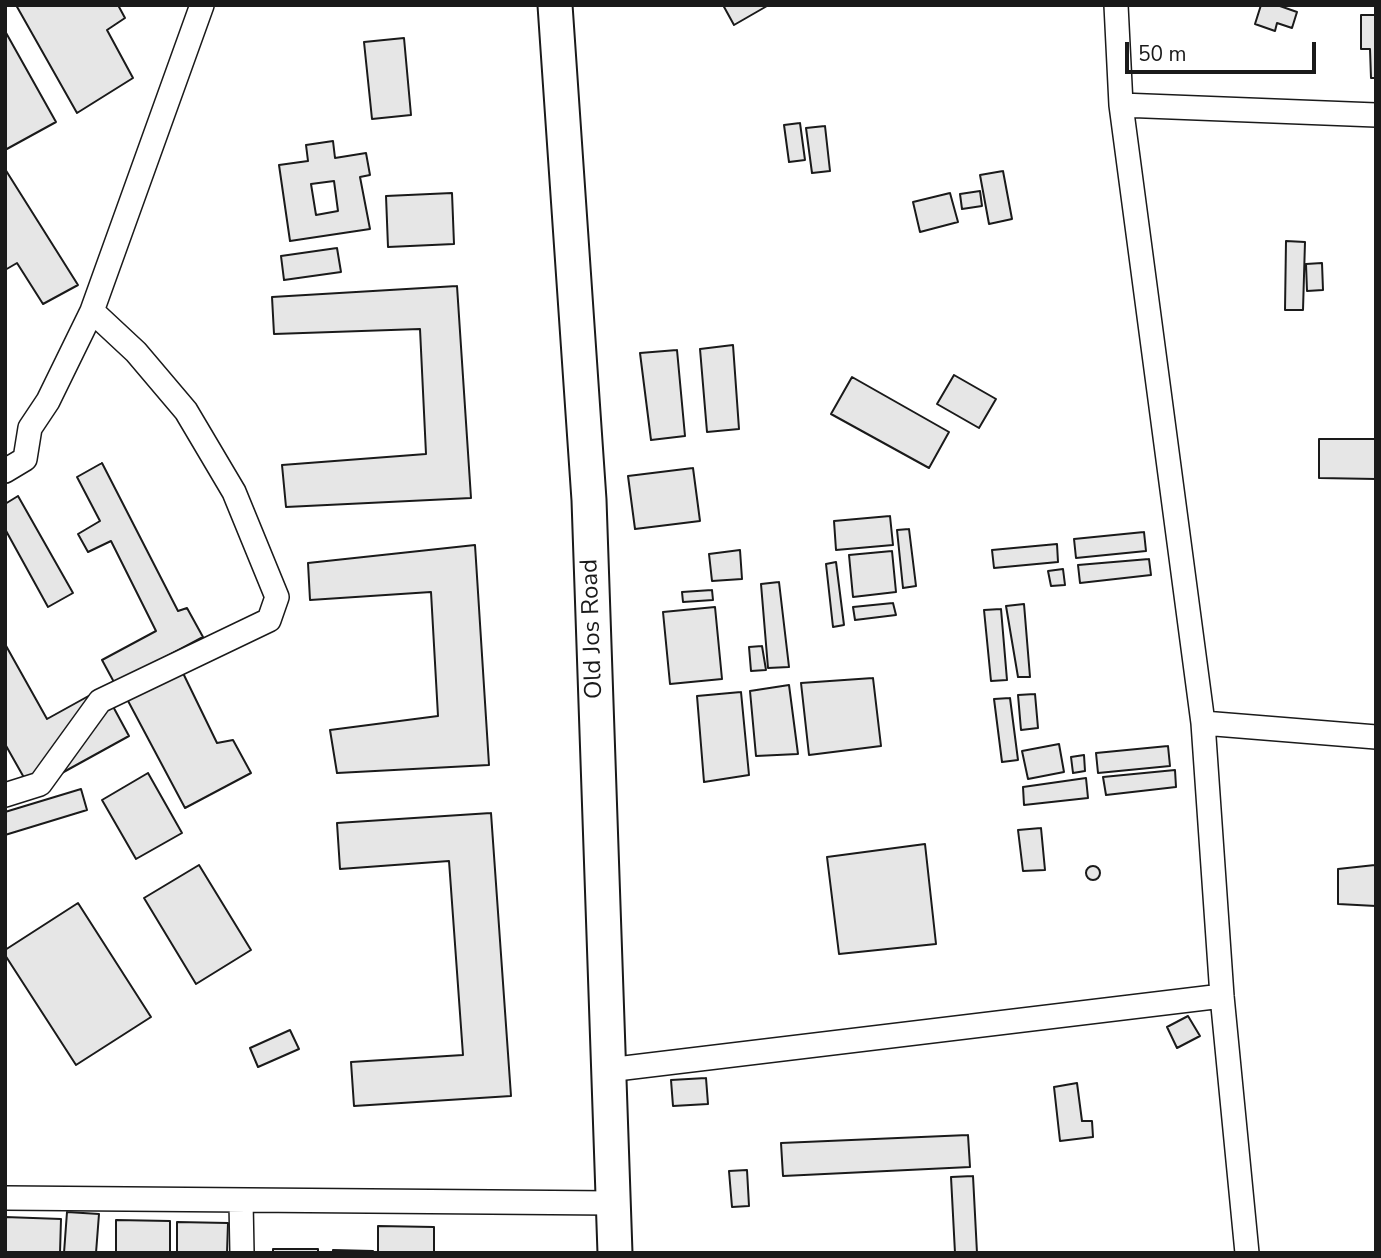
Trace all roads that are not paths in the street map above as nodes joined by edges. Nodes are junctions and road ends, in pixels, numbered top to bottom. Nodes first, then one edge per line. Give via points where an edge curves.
1 (202, 5) edge
2 (555, 5) edge
3 (1116, 5) edge
4 (1121, 105) junction
5 (1376, 115) edge
6 (92, 311) junction
7 (5, 471) edge
8 (1203, 723) junction
9 (1376, 737) edge
10 (5, 795) edge
11 (1222, 996) junction
12 (608, 1070) junction
13 (5, 1198) edge
14 (241, 1200) junction
15 (612, 1203) junction
16 (242, 1253) edge
17 (615, 1253) edge
18 (1247, 1253) edge

1 - 6 street
2 - 12 main road, Old Jos Road via 589,500
3 - 4 street
4 - 5 street
4 - 8 street
6 - 7 street via 30,428 25,459
6 - 10 street via 136,352 186,411 234,492 277,597 269,620 100,701 40,784
8 - 9 street
8 - 11 street
11 - 12 street
11 - 18 street
12 - 15 main road, Old Jos Road
13 - 14 street
14 - 15 street
14 - 16 street
15 - 17 main road, Old Jos Road

